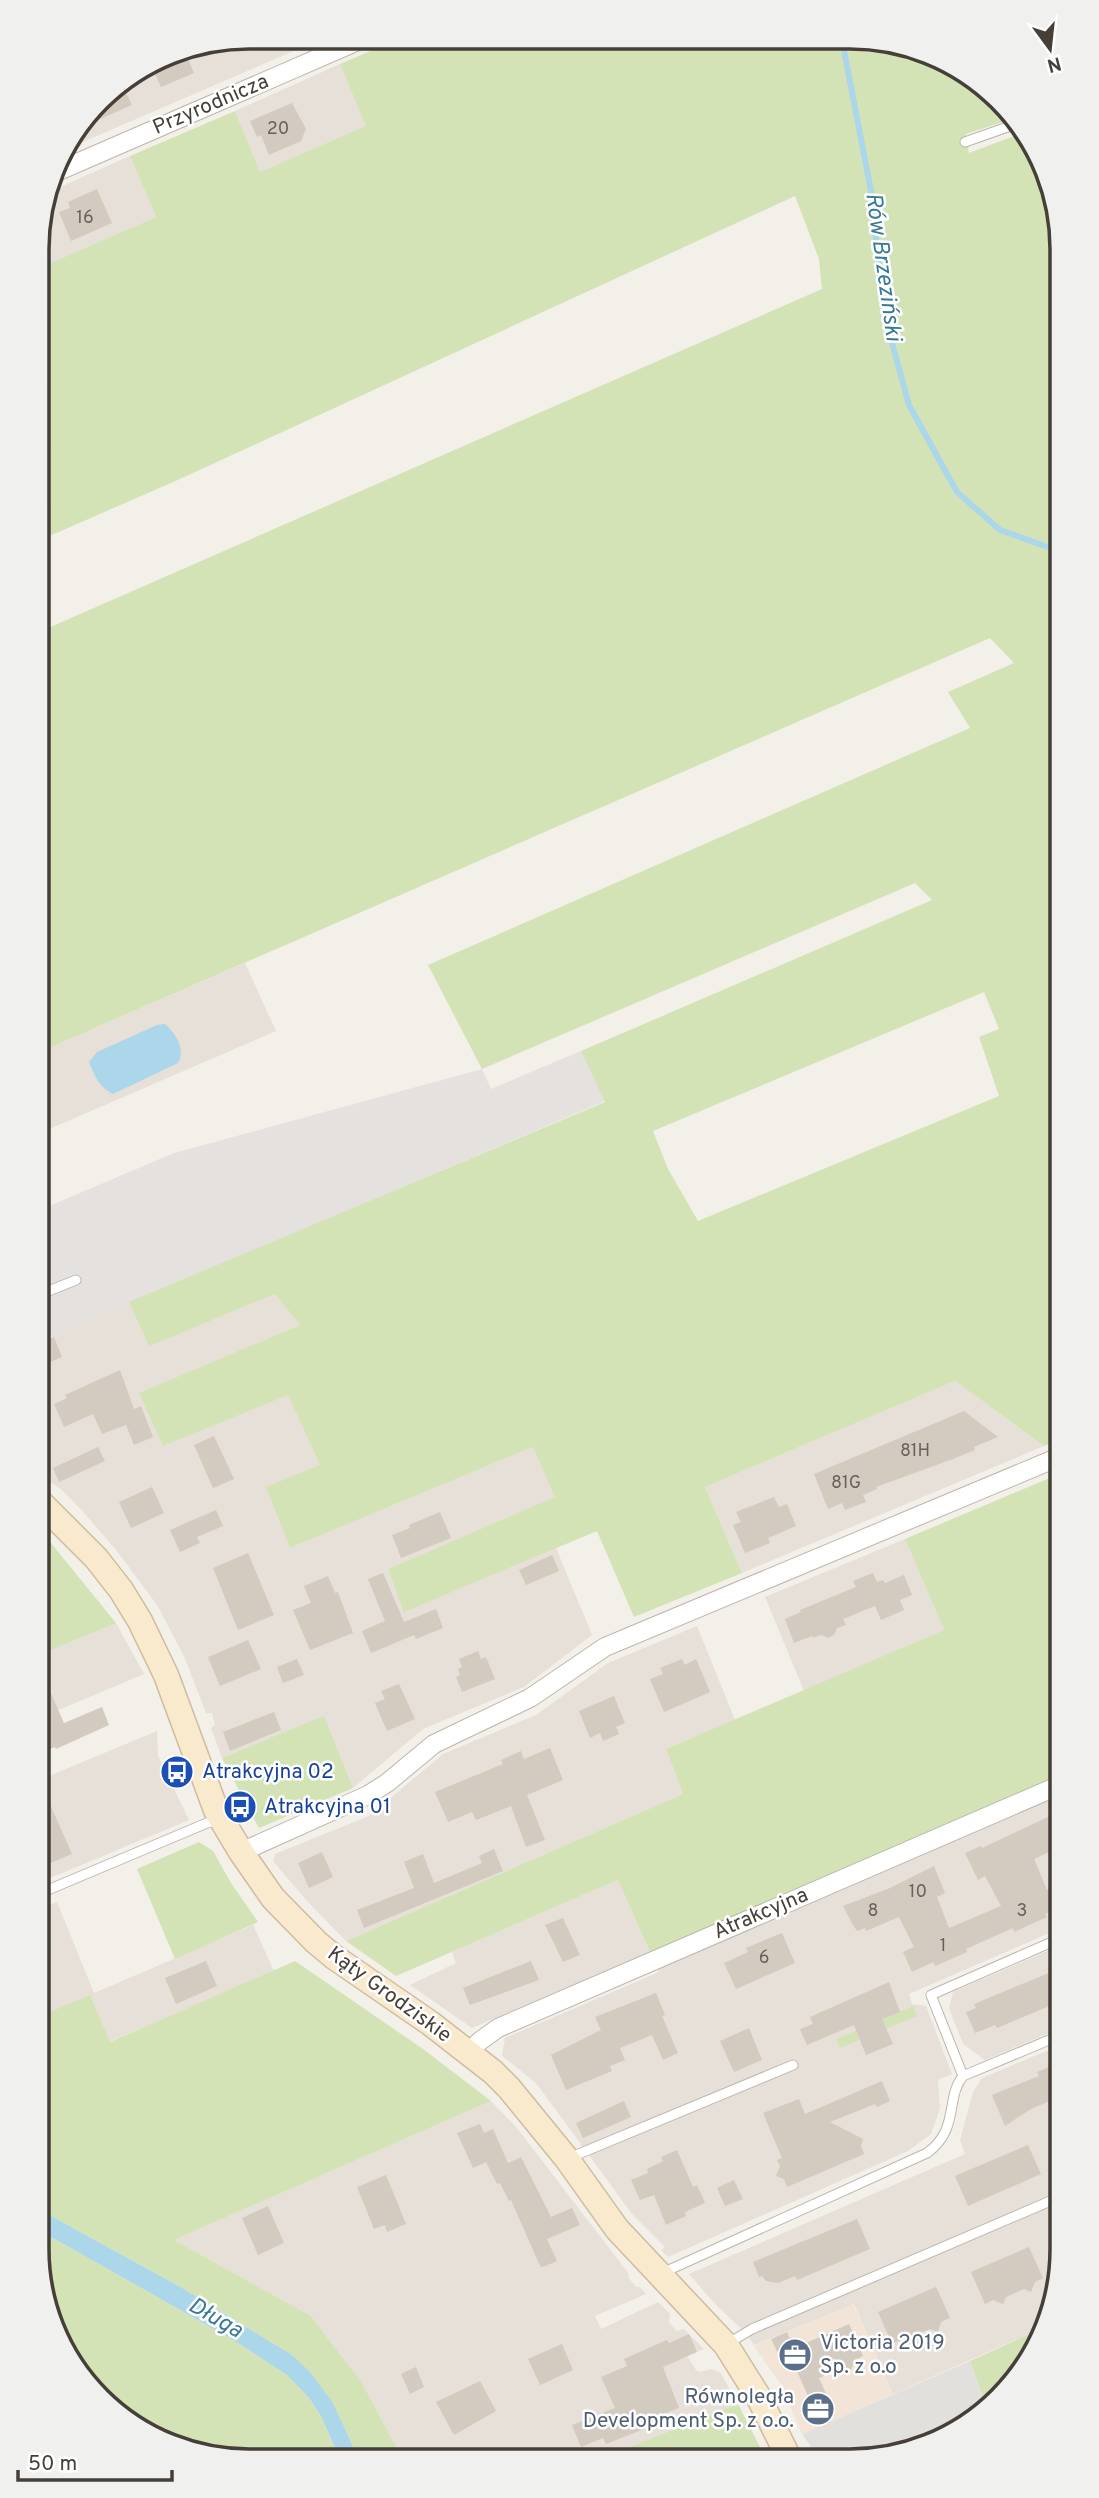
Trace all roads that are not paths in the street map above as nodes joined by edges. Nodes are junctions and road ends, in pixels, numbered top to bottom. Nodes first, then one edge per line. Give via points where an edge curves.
1 (339, 49) edge
2 (1008, 127) edge
3 (965, 142) dead end
4 (67, 167) edge
5 (75, 1280) dead end
6 (49, 1291) edge
7 (1050, 1461) edge
8 (49, 1511) edge
9 (1050, 1789) edge
10 (221, 1820) junction
11 (241, 1852) junction
12 (49, 1889) edge
13 (1050, 1943) edge
14 (1050, 2040) edge
15 (468, 2053) junction
16 (793, 2065) dead end
17 (963, 2076) junction
18 (567, 2159) junction
19 (1050, 2201) edge
20 (659, 2274) junction
21 (726, 2345) junction
22 (784, 2449) edge

1 - 4 street, Przyrodnicza
2 - 3 lane
5 - 6 lane
7 - 11 street via 605,1647 530,1698 433,1744 368,1795
8 - 10 street, Kąty Grodziskie via 96,1558 140,1621 166,1675
9 - 15 street, Atrakcyjna via 498,2028
10 - 11 street, Kąty Grodziskie
10 - 12 lane
11 - 15 street, Kąty Grodziskie via 273,1898 316,1942
13 - 17 lane via 931,1995
14 - 17 lane
15 - 18 street, Kąty Grodziskie via 509,2088
16 - 18 lane
17 - 20 lane via 945,2134 927,2153
18 - 20 street, Kąty Grodziskie via 617,2229
19 - 21 lane via 752,2329
20 - 21 street, Kąty Grodziskie
21 - 22 street, Kąty Grodziskie

